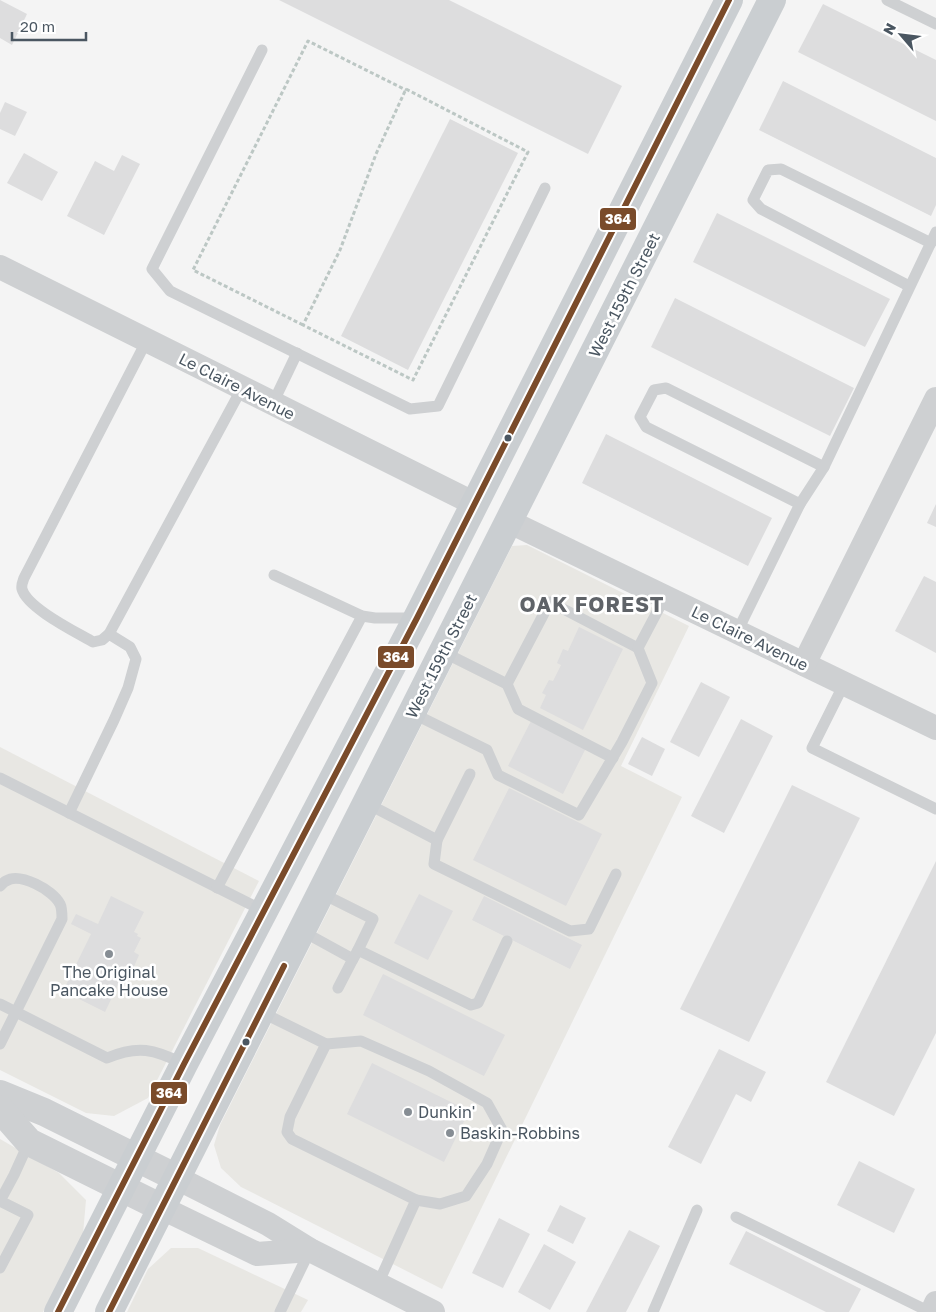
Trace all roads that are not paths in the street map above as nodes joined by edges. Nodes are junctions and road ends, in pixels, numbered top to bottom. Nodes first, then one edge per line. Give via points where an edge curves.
1 (729, 0) edge
2 (772, 0) edge
3 (887, 0) edge
4 (936, 24) edge
5 (262, 50) dead end
6 (545, 188) dead end
7 (936, 232) edge
8 (930, 243) junction
9 (0, 267) edge
10 (909, 286) junction
11 (147, 340) junction
12 (297, 352) junction
13 (242, 388) junction
14 (936, 400) edge
15 (273, 403) junction
16 (824, 467) junction
17 (475, 504) junction
18 (800, 504) junction
19 (510, 522) junction
20 (274, 574) dead end
21 (665, 597) junction
22 (362, 616) junction
23 (417, 618) junction
24 (737, 632) junction
25 (109, 634) junction
26 (638, 648) junction
27 (443, 652) junction
28 (804, 664) junction
29 (507, 684) junction
30 (844, 684) junction
31 (412, 713) junction
32 (936, 728) edge
33 (613, 758) junction
34 (470, 774) dead end
35 (0, 778) edge
36 (366, 803) junction
37 (936, 809) edge
38 (69, 813) junction
39 (437, 840) junction
40 (616, 874) dead end
41 (0, 886) edge
42 (217, 888) junction
43 (321, 893) junction
44 (264, 911) junction
45 (302, 931) junction
46 (507, 941) dead end
47 (355, 954) junction
48 (338, 988) dead end
49 (0, 1004) edge
50 (16, 1012) junction
51 (261, 1012) junction
52 (0, 1044) edge
53 (326, 1044) junction
54 (184, 1064) junction
55 (0, 1094) edge
56 (0, 1109) edge
57 (29, 1142) junction
58 (137, 1157) junction
59 (177, 1178) junction
60 (121, 1187) junction
61 (416, 1200) junction
62 (0, 1201) edge
63 (162, 1208) junction
64 (697, 1210) dead end
65 (736, 1217) dead end
66 (310, 1250) junction
67 (0, 1268) edge
68 (378, 1284) junction
69 (936, 1304) edge
70 (58, 1312) edge
71 (110, 1312) edge
72 (280, 1312) edge
73 (433, 1312) edge
74 (653, 1312) edge
75 (931, 1312) edge

1 - 17 main road
2 - 19 main road, West 159th Street
3 - 4 lane
5 - 12 lane via 152,269 170,291
6 - 12 lane via 438,406 410,409
7 - 8 lane
8 - 10 lane
8 - 10 lane via 781,169 768,170 753,200 761,209
9 - 11 street, Le Claire Avenue
10 - 16 lane
11 - 13 street, Le Claire Avenue
11 - 25 lane via 21,587 26,598 36,607 93,642
12 - 15 lane
13 - 15 street, Le Claire Avenue
13 - 25 lane
14 - 28 street
15 - 17 street, Le Claire Avenue
16 - 18 lane
16 - 18 lane via 666,388 654,390 640,417 646,427
17 - 23 main road
18 - 24 lane
19 - 21 street, Le Claire Avenue
19 - 27 main road, West 159th Street
20 - 22 lane
21 - 24 street, Le Claire Avenue
21 - 26 lane
22 - 23 lane
22 - 42 lane
23 - 44 main road
24 - 28 street, Le Claire Avenue
25 - 38 lane via 130,647 136,659 118,712
26 - 29 lane via 550,602
26 - 33 lane via 652,682
27 - 29 lane
27 - 31 main road, West 159th Street
28 - 30 street, Le Claire Avenue
29 - 33 lane via 518,709
30 - 32 street, Le Claire Avenue
30 - 37 lane via 812,748
31 - 33 lane via 487,750 498,775 579,815
31 - 36 main road, West 159th Street
34 - 39 lane
35 - 38 lane
36 - 39 lane
36 - 43 main road, West 159th Street
38 - 42 lane
39 - 40 lane via 434,864 570,931 589,928
41 - 50 lane via 6,880 19,878 31,881 54,896 61,905 62,919
42 - 44 lane
43 - 45 main road, West 159th Street
43 - 47 lane via 374,919
44 - 54 main road
45 - 47 lane
45 - 51 main road, West 159th Street
46 - 47 lane via 478,1003 471,1005
47 - 48 lane
49 - 50 lane
50 - 52 lane
50 - 54 lane via 107,1058 137,1050 160,1052
51 - 53 lane
51 - 59 main road, West 159th Street
53 - 61 lane via 290,1117 288,1132 292,1139
53 - 61 lane via 361,1041 429,1070 487,1104 502,1130 487,1164 466,1196 440,1204
54 - 58 main road
55 - 58 street
56 - 57 street
57 - 60 street
57 - 62 lane
58 - 59 street
58 - 60 main road
59 - 63 main road, West 159th Street
59 - 66 street via 268,1224
60 - 63 street
60 - 70 main road
61 - 68 lane
62 - 67 lane via 28,1215
63 - 66 street via 257,1254
63 - 71 main road, West 159th Street
64 - 74 lane
65 - 75 lane
66 - 68 street
66 - 72 lane
68 - 73 street
69 - 75 street

